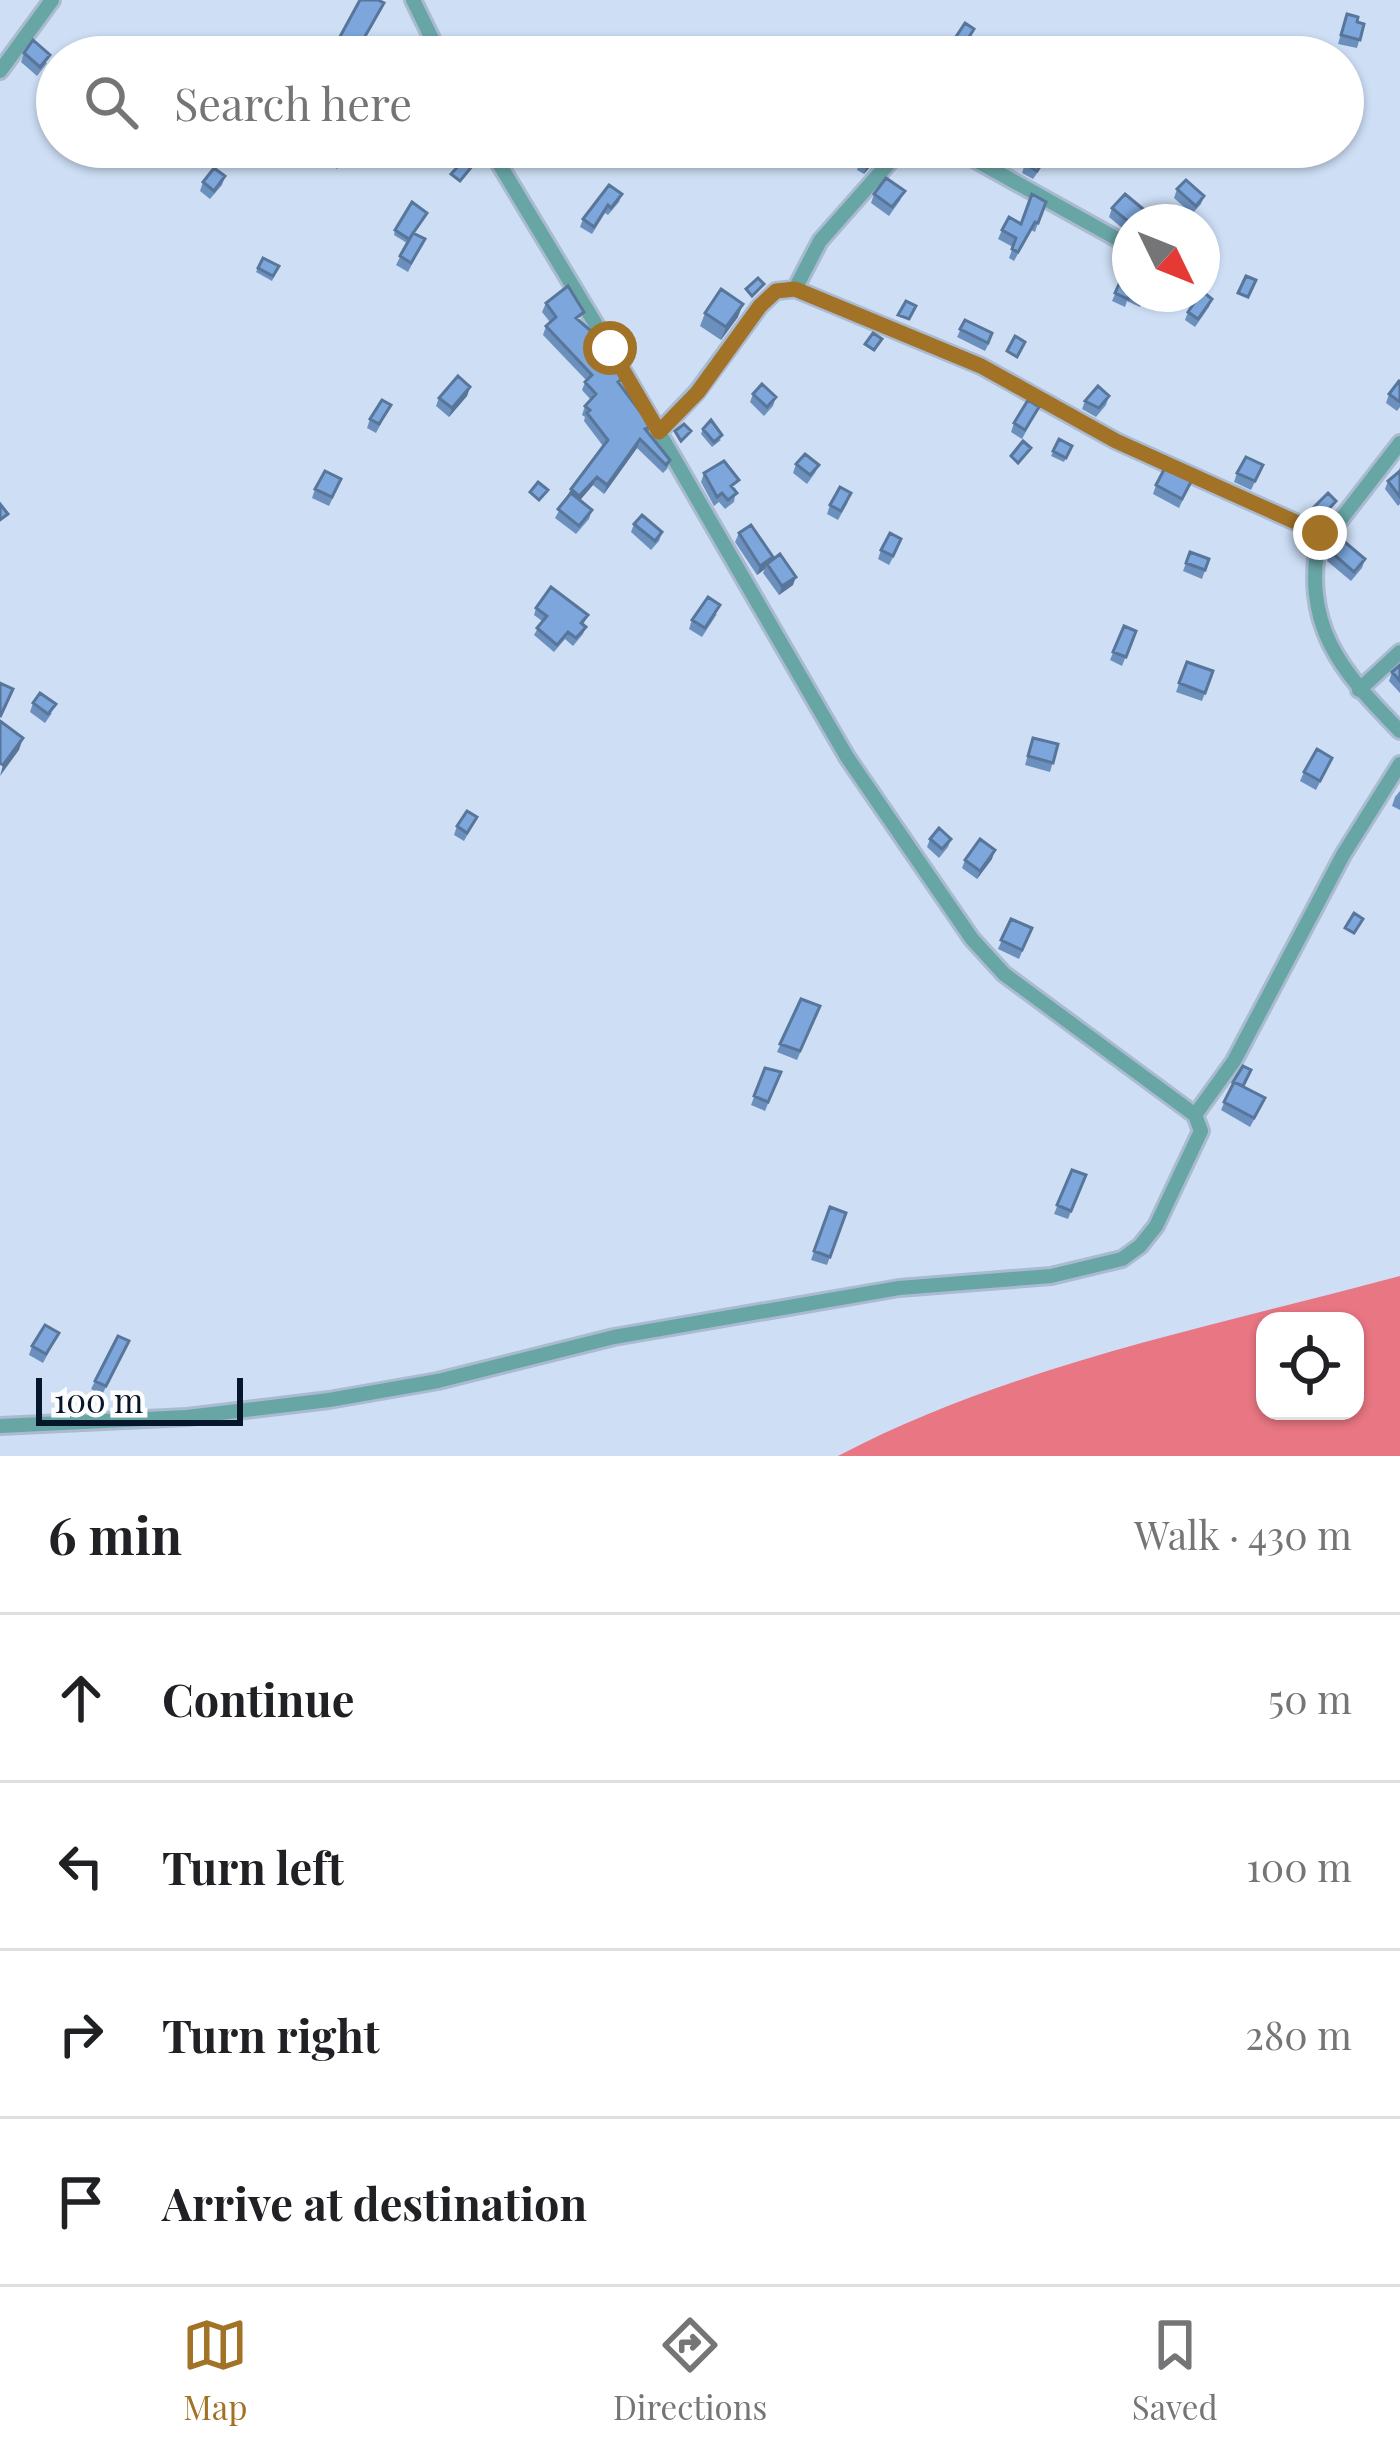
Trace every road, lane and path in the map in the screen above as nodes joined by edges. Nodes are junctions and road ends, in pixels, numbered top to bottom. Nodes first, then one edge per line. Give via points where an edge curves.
1 (52, 0) edge
2 (413, 0) edge
3 (431, 36) edge
4 (0, 71) edge
5 (502, 168) edge
6 (884, 168) edge
7 (990, 168) edge
8 (1112, 236) edge
9 (795, 289) junction
10 (659, 432) junction
11 (1400, 443) edge
12 (1320, 533) junction
13 (1400, 652) edge
14 (1359, 690) junction
15 (1400, 731) edge
16 (1400, 764) edge
17 (1195, 1115) junction
18 (0, 1426) edge

1 - 4 street
2 - 3 street
5 - 10 street
6 - 9 street via 820,241
7 - 8 street
9 - 10 street via 776,291 760,306
9 - 12 street via 981,366 1116,441
10 - 17 street via 847,757 971,939 1004,974
11 - 12 street via 1335,527
12 - 14 street via 1317,614
13 - 14 street
14 - 15 street
16 - 17 street via 1234,1061
17 - 18 street via 1201,1130 1156,1226 1122,1259 1051,1276 899,1288 614,1337 329,1400

